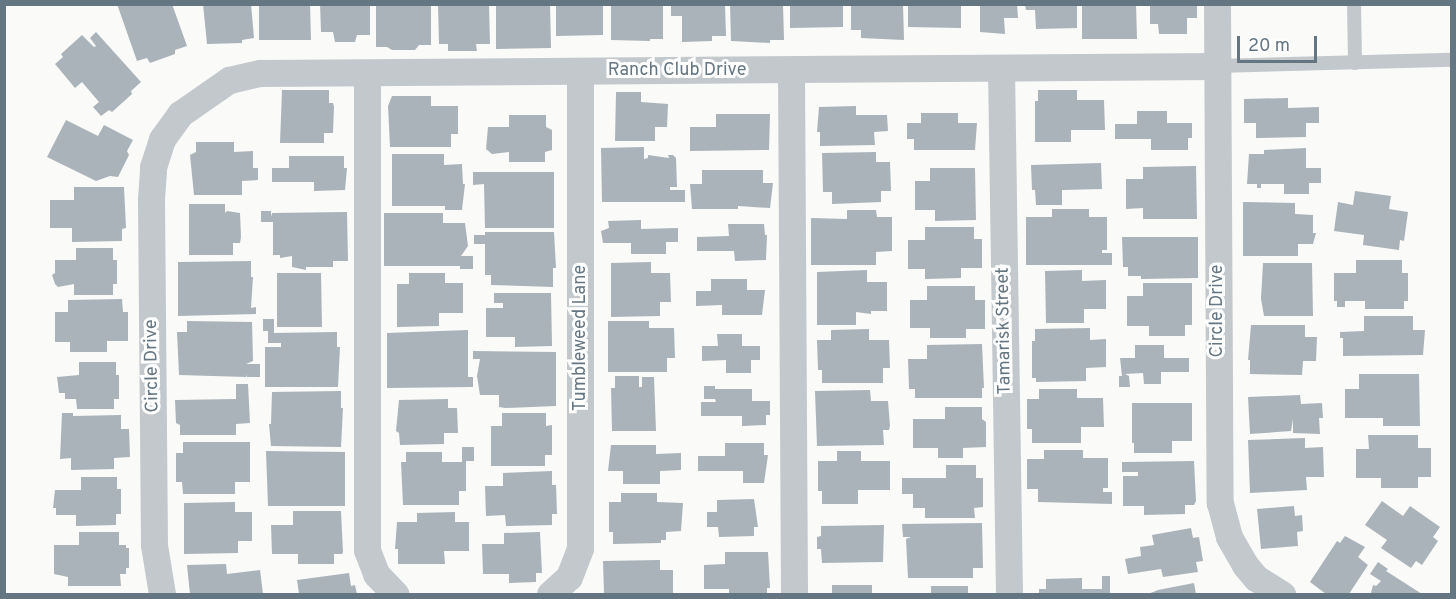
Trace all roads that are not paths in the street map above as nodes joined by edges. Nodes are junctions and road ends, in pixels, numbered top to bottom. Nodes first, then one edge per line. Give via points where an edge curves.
1 (1217, 4) edge
2 (1354, 4) edge
3 (1452, 60) edge
4 (1355, 63) junction
5 (1217, 66) junction
6 (1001, 68) junction
7 (580, 71) junction
8 (790, 71) junction
9 (367, 73) junction
10 (162, 139) joint
11 (162, 594) edge
12 (395, 594) edge
13 (550, 594) edge
14 (794, 594) edge
15 (1009, 594) edge
16 (1282, 594) edge

1 - 5 street, Circle Drive
2 - 4 lane
3 - 4 lane
4 - 5 lane
5 - 6 street, Ranch Club Drive
5 - 16 street, Circle Drive via 1220,503 1229,537 1245,566
6 - 8 street, Ranch Club Drive
6 - 15 street, Tamarisk Street
7 - 8 street, Ranch Club Drive
7 - 9 street, Ranch Club Drive
7 - 13 street, Tumbleweed Lane via 580,548 569,577
8 - 14 street
9 - 10 street, Ranch Club Drive via 260,73 229,80 180,114
9 - 12 street via 367,544 376,574
10 - 11 street, Circle Drive via 153,167 151,199 154,546

